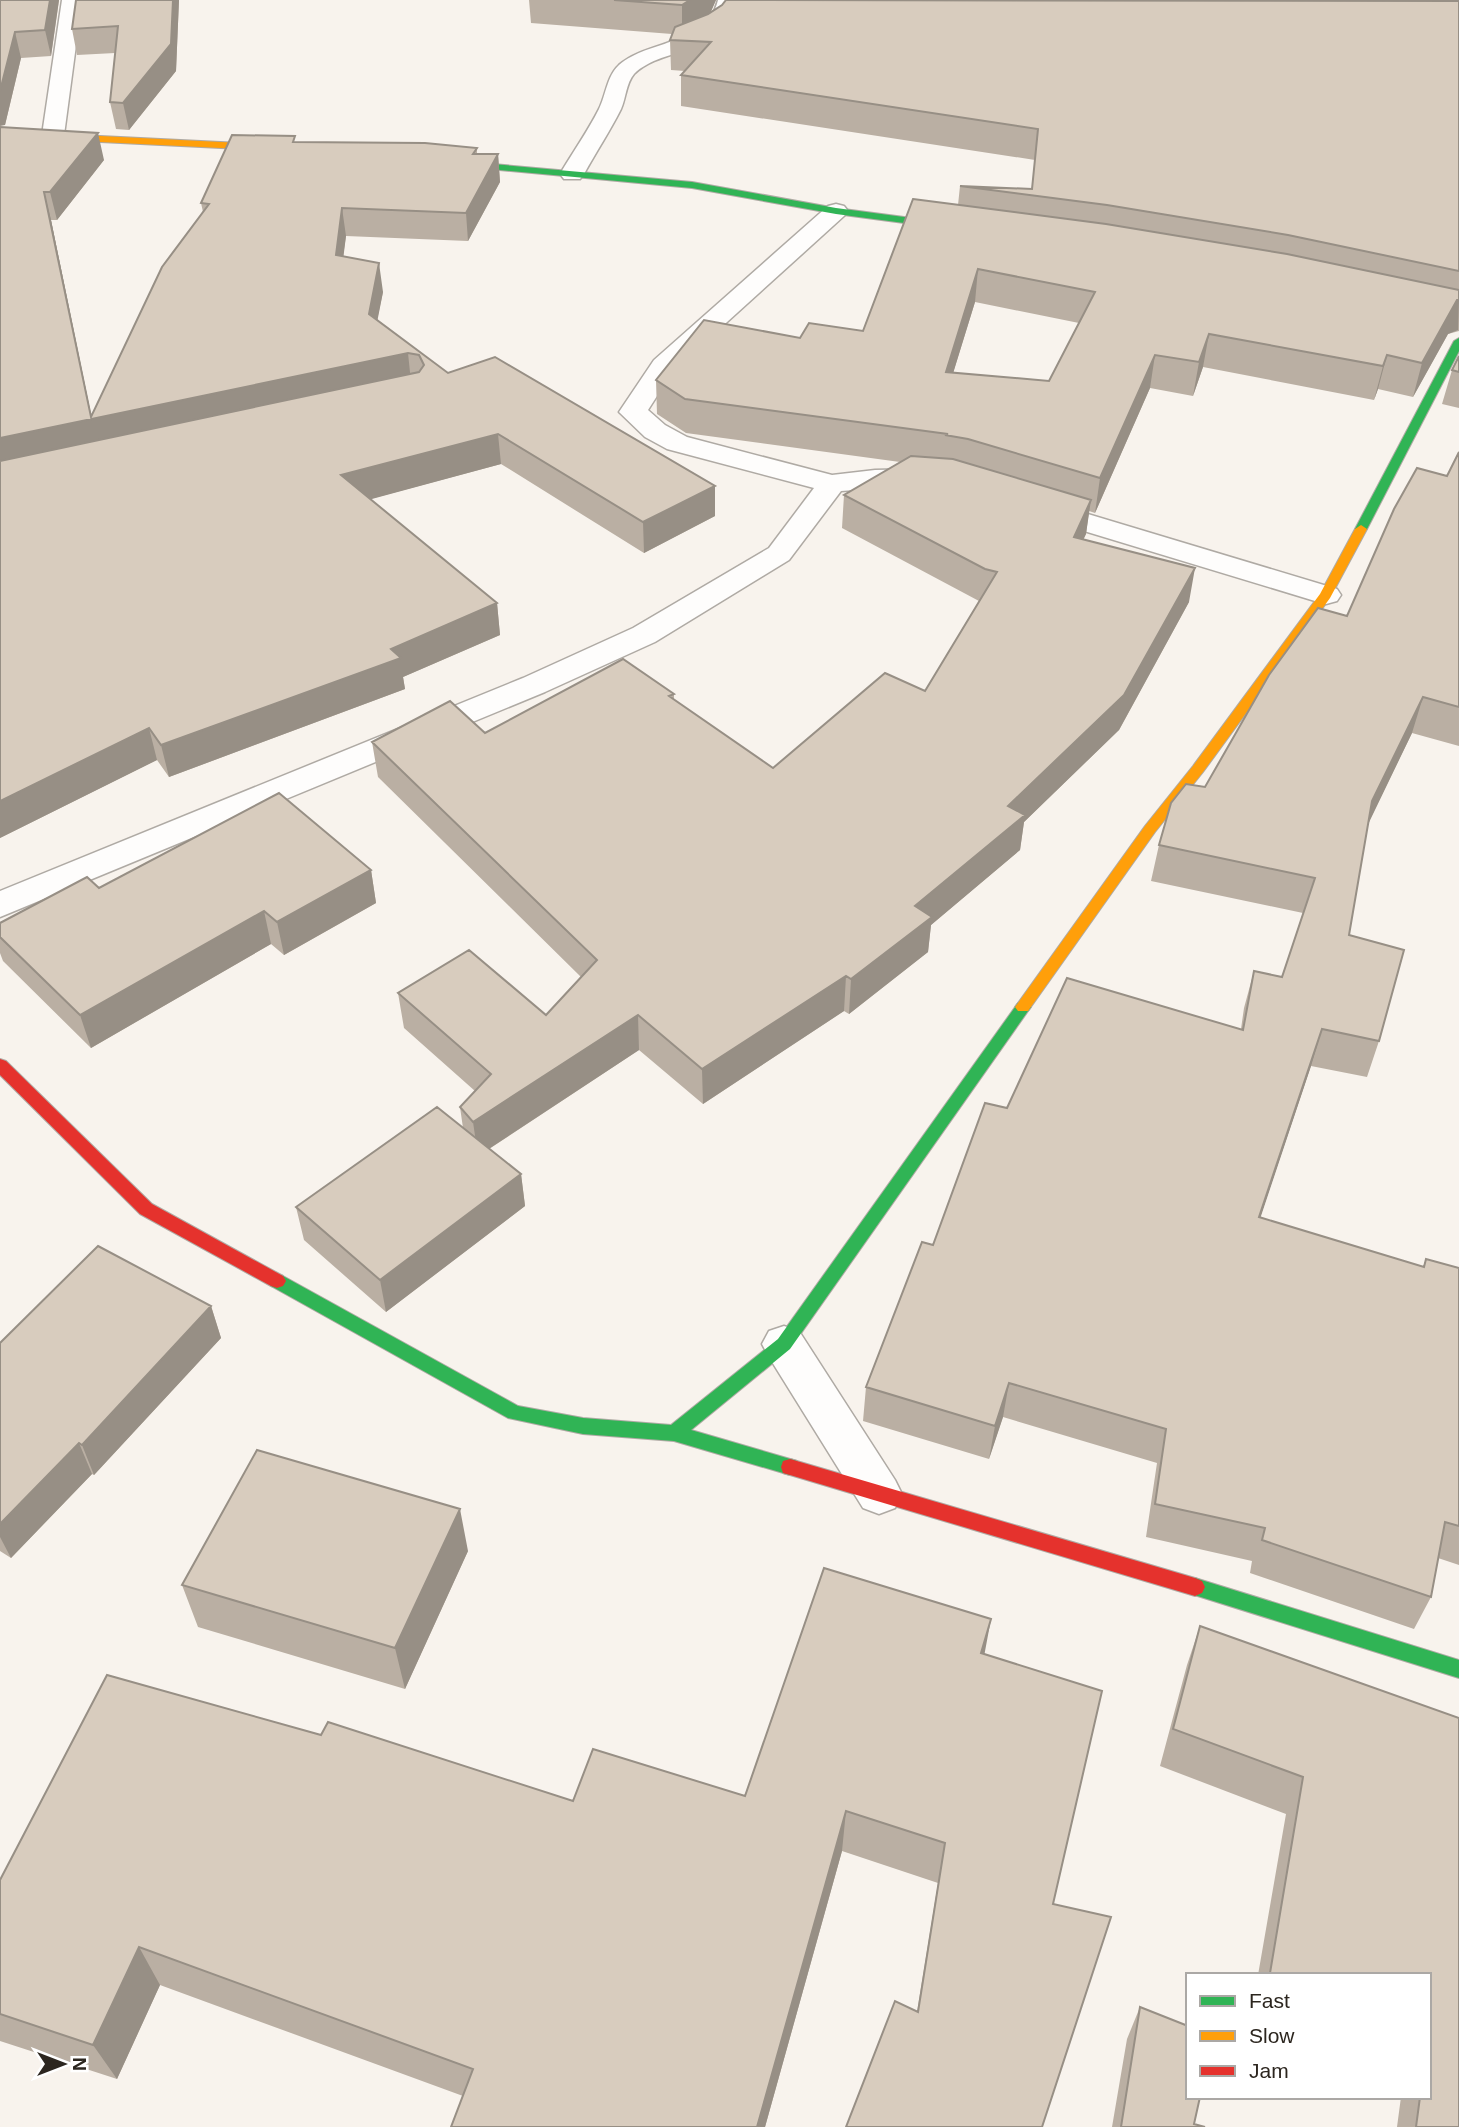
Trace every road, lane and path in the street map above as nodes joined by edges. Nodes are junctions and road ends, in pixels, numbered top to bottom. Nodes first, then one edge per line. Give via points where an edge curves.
1 (72, 0) edge
2 (728, 0) edge
3 (0, 134) edge
4 (53, 135) junction
5 (294, 149) edge
6 (433, 162) edge
7 (572, 174) junction
8 (836, 211) junction
9 (969, 229) edge
10 (1459, 341) edge
11 (954, 482) edge
12 (832, 484) junction
13 (1007, 498) edge
14 (1325, 595) junction
15 (0, 905) edge
16 (0, 1065) edge
17 (785, 1344) junction
18 (674, 1433) junction
19 (879, 1494) junction
20 (1459, 1670) edge

1 - 4 street
2 - 7 street via 724,17 700,37 626,70 611,107
3 - 4 street
4 - 5 street
6 - 7 street
7 - 8 street via 692,185
8 - 9 street
8 - 12 street via 663,366 632,412 677,443
10 - 14 street
11 - 12 street via 918,477
12 - 15 street via 779,554 644,635 534,685
13 - 14 street
14 - 17 street via 1150,829
16 - 18 street via 146,1209 514,1413 583,1426
17 - 18 street
17 - 19 street
18 - 19 street
19 - 20 street

